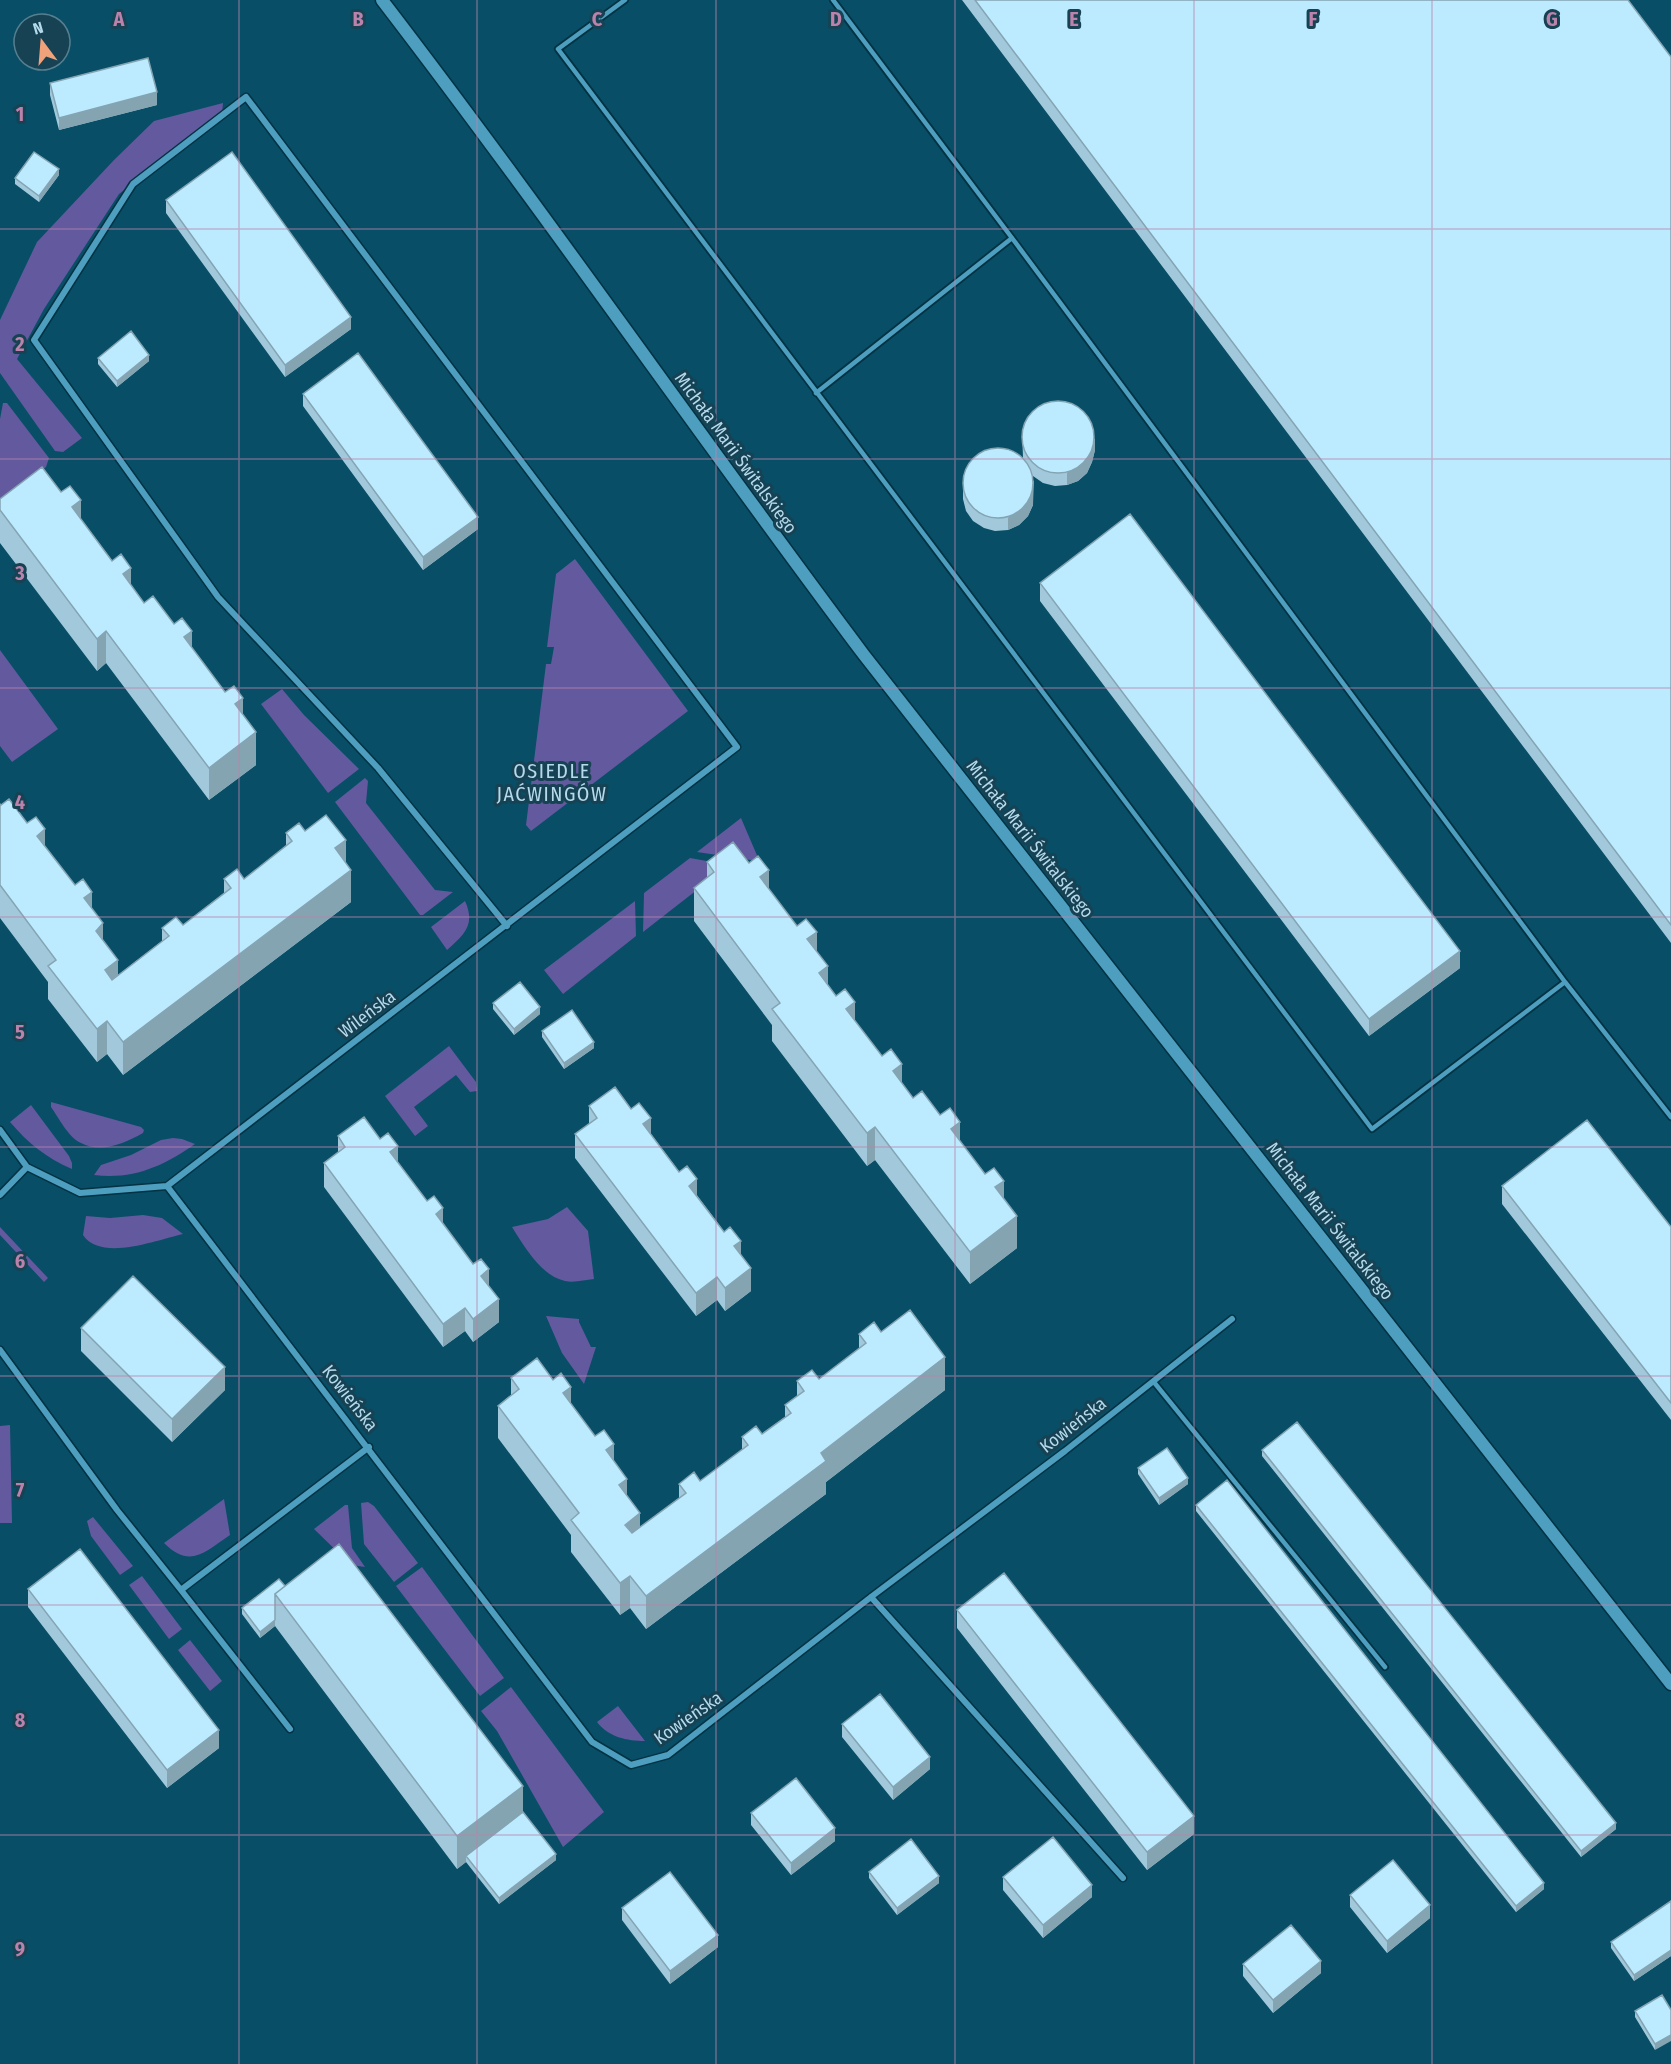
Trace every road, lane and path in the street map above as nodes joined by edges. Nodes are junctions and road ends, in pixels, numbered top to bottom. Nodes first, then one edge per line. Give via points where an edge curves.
1 (382, 0) edge
2 (625, 0) edge
3 (833, 0) edge
4 (1012, 238) junction
5 (816, 393) junction
6 (507, 926) junction
7 (1564, 982) junction
8 (1671, 1117) edge
9 (0, 1130) edge
10 (27, 1167) junction
11 (167, 1186) junction
12 (0, 1195) edge
13 (1232, 1319) dead end
14 (0, 1350) edge
15 (1153, 1381) junction
16 (369, 1447) junction
17 (181, 1590) junction
18 (872, 1597) junction
19 (1385, 1667) dead end
20 (1671, 1684) edge
21 (290, 1729) dead end
22 (1124, 1878) dead end

1 - 20 main road, Michała Marii Świtalskiego via 864,655
2 - 5 lane via 558,49
3 - 4 lane
4 - 5 lane
4 - 7 lane
5 - 7 lane via 1372,1129
6 - 6 street, Wileńska via 737,747 246,97 133,184 34,340 218,597 378,768
6 - 11 street, Wileńska
7 - 8 lane
9 - 10 street
10 - 11 street via 80,1193
10 - 12 street
11 - 16 street, Kowieńska
13 - 15 street, Kowieńska
14 - 17 street
15 - 18 street, Kowieńska
15 - 19 lane
16 - 17 street
16 - 18 street, Kowieńska via 592,1742 630,1765 668,1755
17 - 21 street
18 - 22 street

